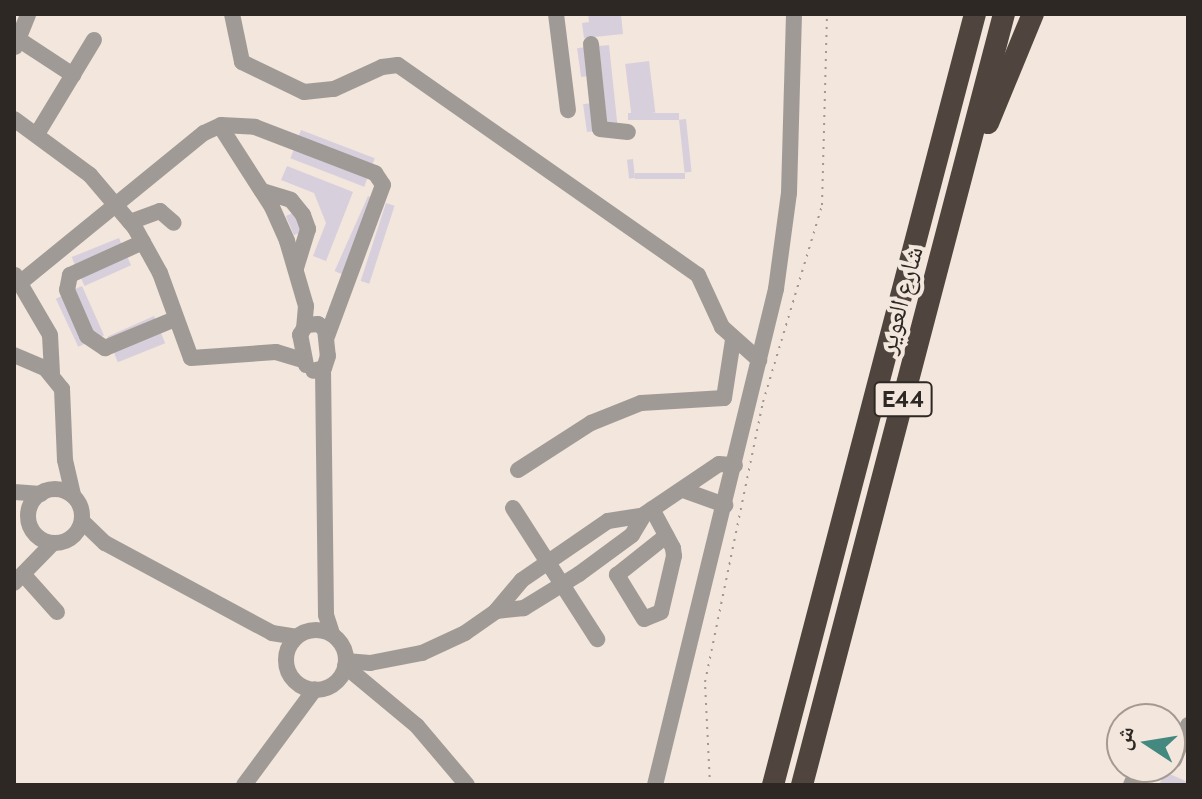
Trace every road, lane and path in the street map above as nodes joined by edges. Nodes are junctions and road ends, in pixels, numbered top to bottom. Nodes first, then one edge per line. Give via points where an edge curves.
1 (28, 14) edge
2 (232, 14) edge
3 (556, 14) edge
4 (794, 14) edge
5 (827, 14) edge
6 (963, 14) edge
7 (975, 14) edge
8 (1004, 14) edge
9 (1033, 14) edge
10 (94, 40) dead end
11 (16, 44) edge
12 (591, 44) dead end
13 (73, 75) junction
14 (594, 88) junction
15 (565, 91) junction
16 (568, 110) dead end
17 (14, 119) edge
18 (220, 126) junction
19 (628, 132) dead end
20 (37, 134) junction
21 (934, 170) junction
22 (959, 186) junction
23 (262, 191) junction
24 (116, 204) junction
25 (130, 222) junction
26 (174, 223) dead end
27 (143, 242) junction
28 (296, 269) junction
29 (17, 278) edge
30 (306, 306) junction
31 (175, 319) junction
32 (302, 331) junction
33 (324, 331) junction
34 (733, 340) junction
35 (276, 352) junction
36 (14, 355) edge
37 (759, 360) junction
38 (313, 366) junction
39 (52, 373) junction
40 (65, 460) junction
41 (735, 465) junction
42 (518, 470) dead end
43 (683, 490) junction
44 (44, 492) junction
45 (14, 494) edge
46 (73, 496) junction
47 (725, 505) junction
48 (513, 508) dead end
49 (648, 512) junction
50 (29, 513) junction
51 (82, 521) junction
52 (34, 532) junction
53 (666, 536) junction
54 (71, 538) junction
55 (53, 543) junction
56 (105, 543) junction
57 (548, 564) junction
58 (23, 573) edge
59 (327, 581) junction
60 (563, 585) junction
61 (496, 611) junction
62 (57, 612) dead end
63 (314, 630) junction
64 (272, 633) junction
65 (332, 634) junction
66 (296, 637) junction
67 (597, 639) dead end
68 (286, 654) junction
69 (345, 664) junction
70 (295, 681) junction
71 (335, 682) junction
72 (315, 689) junction
73 (372, 690) junction
74 (285, 726) junction
75 (244, 785) edge
76 (467, 785) edge
77 (655, 785) edge
78 (710, 785) edge
79 (773, 785) edge
80 (802, 785) edge

1 - 11 street
2 - 34 street via 242,62 304,92 334,89 398,65 698,275
3 - 15 street
4 - 37 street via 789,193 776,289
5 - 78 path via 822,205 763,402 705,682
6 - 21 highway via 938,117
7 - 21 highway, شارع العوير / E44
8 - 22 highway, شارع العوير / E44
9 - 22 highway
10 - 13 street
11 - 13 street
12 - 14 street
13 - 20 street
14 - 15 street
14 - 19 street via 603,133
15 - 16 street
17 - 20 street
18 - 23 street
18 - 24 street
18 - 33 street via 265,130 375,173 382,181 383,195
20 - 24 street via 90,175
21 - 79 highway, شارع العوير / E44
22 - 80 highway, شارع العوير / E44
23 - 28 street
23 - 28 street via 291,200 303,215 308,229
24 - 25 street
24 - 29 street
25 - 26 street via 160,211
25 - 27 street
27 - 31 street
27 - 31 street via 70,275 67,290 87,336 105,348
28 - 30 street
29 - 39 street via 54,345
30 - 32 street
30 - 33 street
31 - 35 street via 181,342 196,361
32 - 33 street
32 - 35 street
32 - 38 street
33 - 38 street
34 - 37 street
34 - 42 street via 724,398 641,403 591,423
35 - 38 street
36 - 39 street
37 - 41 street
38 - 59 street via 320,390
39 - 40 street via 62,389
40 - 44 street
40 - 46 street
41 - 43 street via 719,464
41 - 47 street
43 - 47 street
43 - 49 street
44 - 45 street
44 - 46 street
44 - 50 street
45 - 50 street
46 - 51 street
47 - 77 street
48 - 57 street
49 - 53 street
49 - 57 street via 608,521
49 - 60 street via 632,535
50 - 52 street
51 - 54 street
51 - 56 street
52 - 55 street
52 - 58 street
53 - 53 street via 673,566 661,612 650,621 638,615 617,575
54 - 55 street
54 - 56 street
55 - 58 street
56 - 64 street
57 - 60 street
57 - 61 street via 522,580
58 - 62 street
59 - 63 street
59 - 65 street via 326,621
60 - 61 street via 524,608
60 - 67 street
61 - 69 street via 422,653
63 - 65 street
63 - 66 street
64 - 66 street
64 - 68 street
65 - 69 street
66 - 68 street
68 - 70 street
69 - 71 street
69 - 73 street
70 - 72 street
70 - 74 street via 296,697
71 - 72 street
71 - 73 street via 353,681
72 - 74 street
73 - 76 street via 438,747
74 - 75 street

